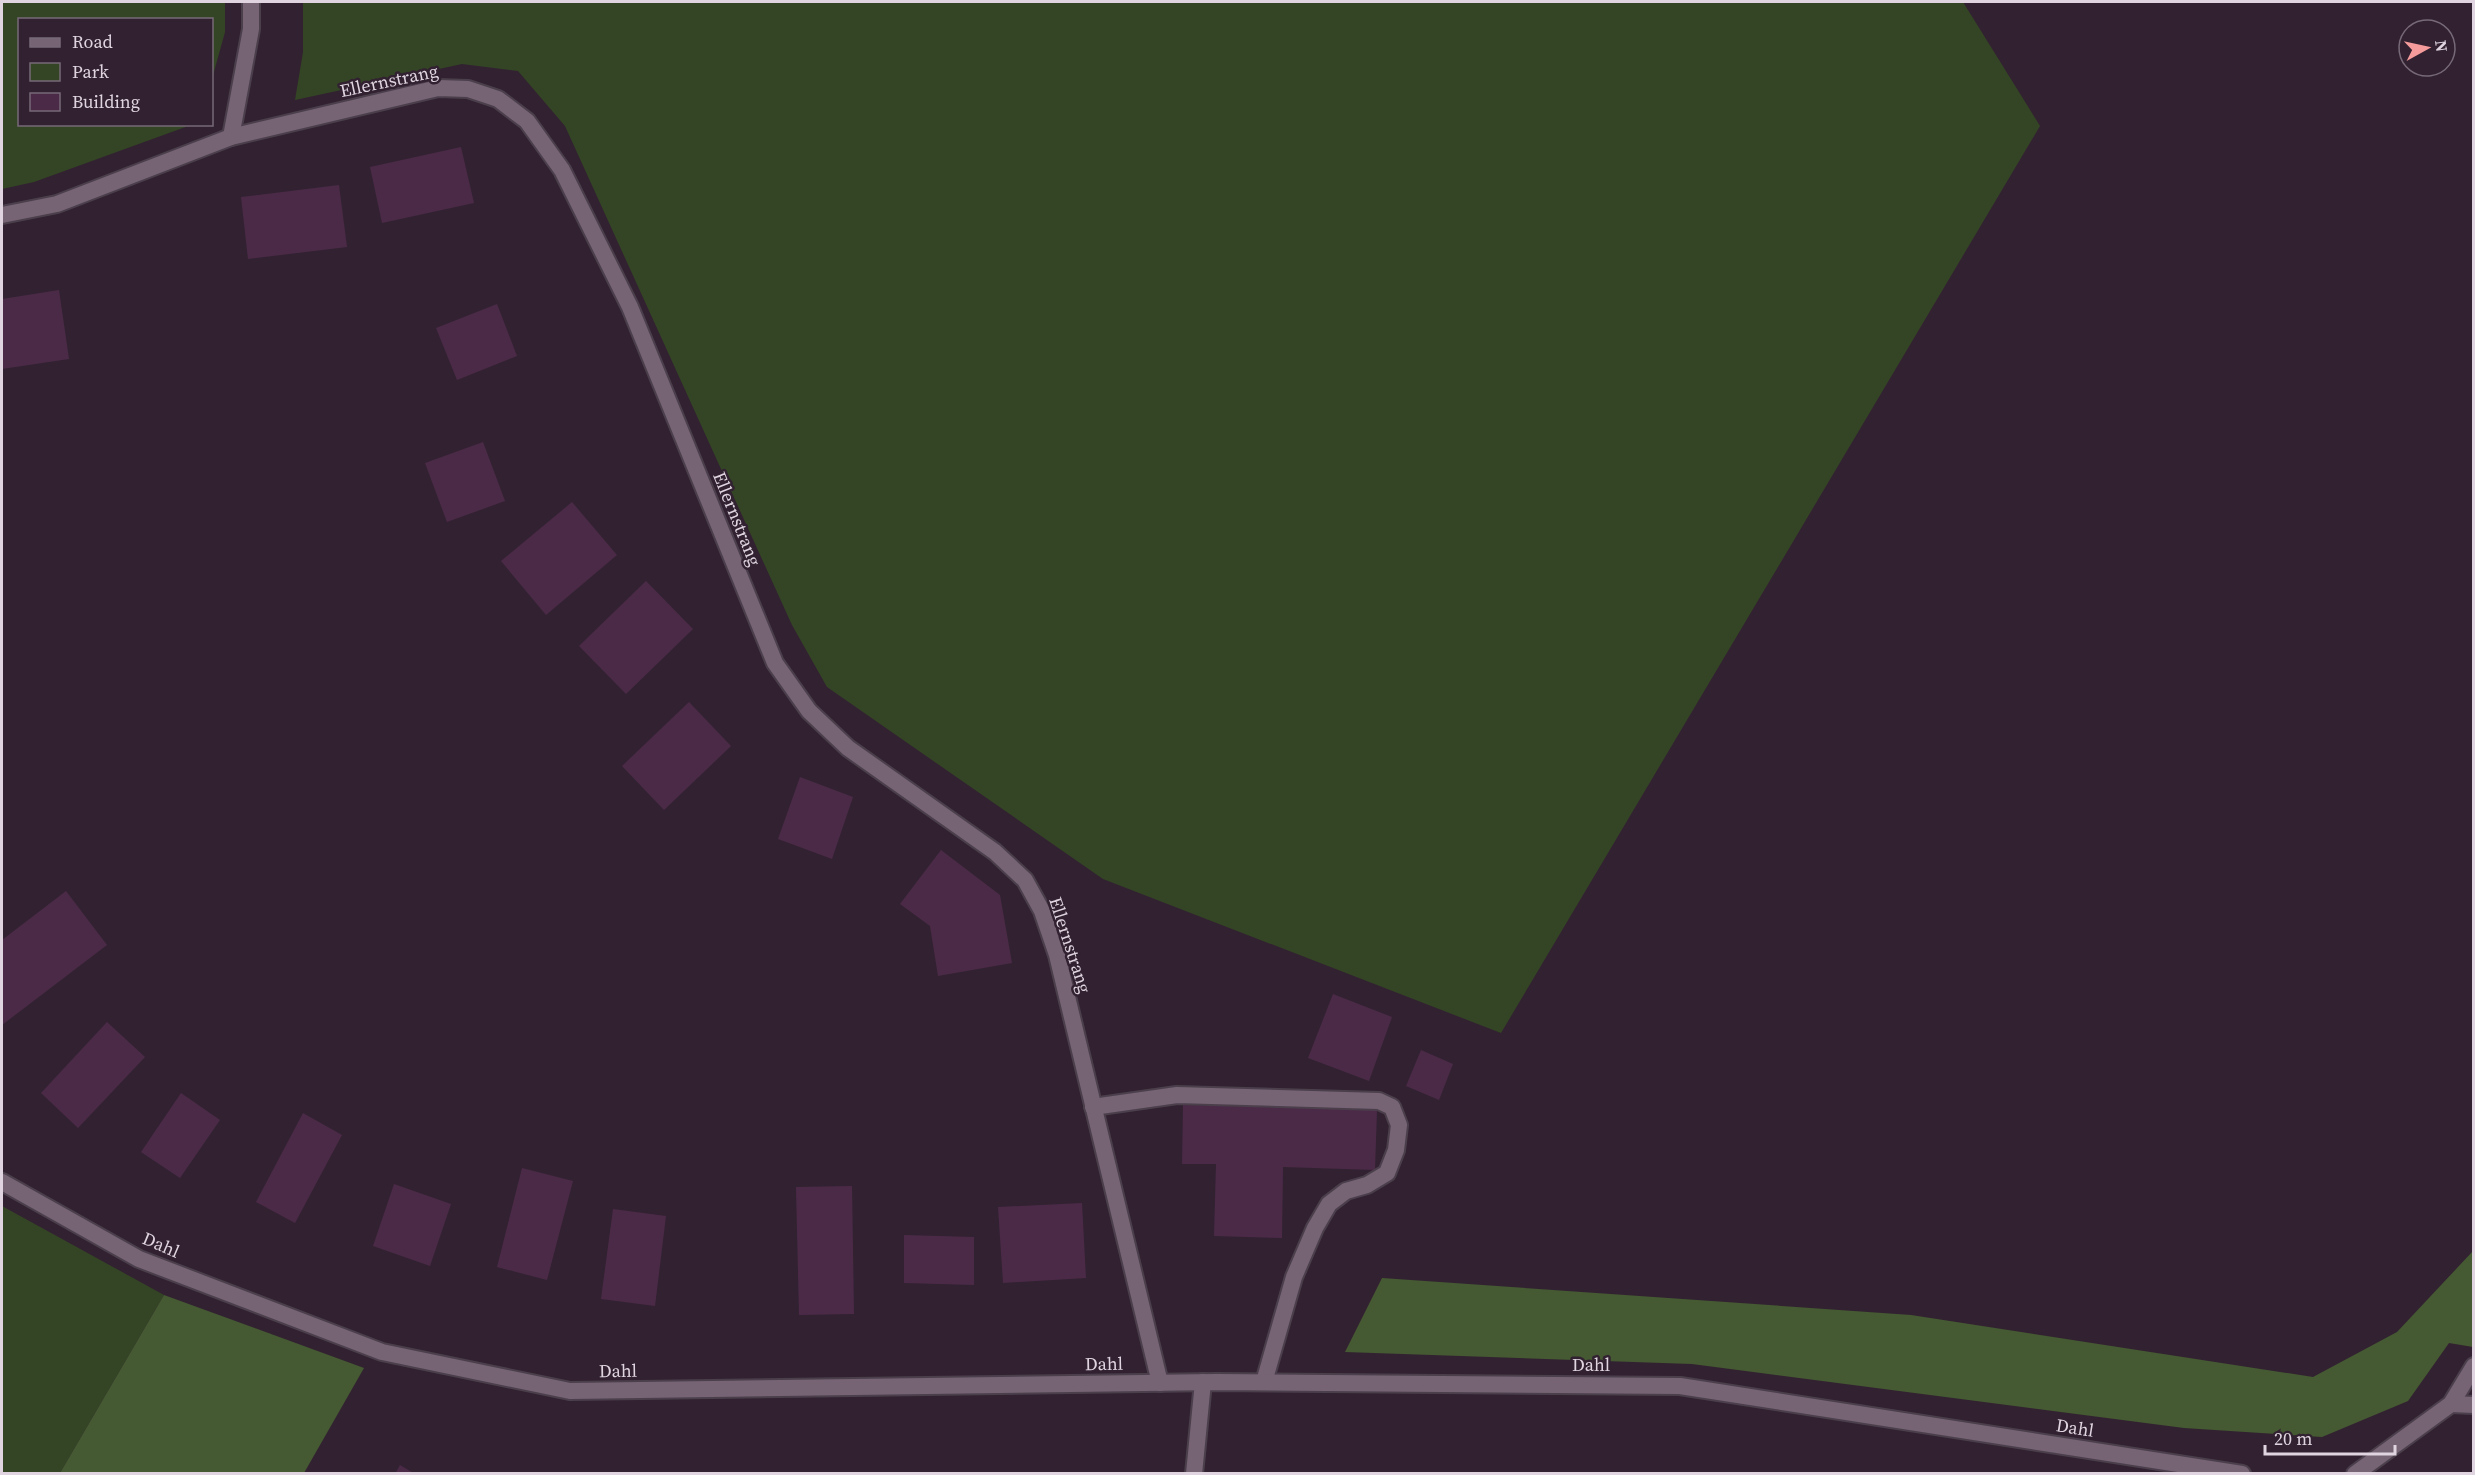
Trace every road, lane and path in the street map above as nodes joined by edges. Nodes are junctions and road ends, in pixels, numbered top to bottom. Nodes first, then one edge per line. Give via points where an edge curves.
1 (251, 2) edge
2 (231, 137) junction
3 (2, 215) edge
4 (1093, 1107) junction
5 (2, 1182) edge
6 (2474, 1366) edge
7 (1203, 1382) junction
8 (1264, 1382) junction
9 (1160, 1383) junction
10 (2451, 1404) junction
11 (2474, 1405) edge
12 (1194, 1473) edge
13 (2242, 1473) edge
14 (2355, 1473) edge

1 - 2 street via 251,29
2 - 3 street, Ellernstrang via 57,204
2 - 4 street, Ellernstrang via 438,88 468,89 498,99 527,121 562,170 630,307 775,663 809,711 848,748 995,852 1025,880 1042,911 1057,955
4 - 8 street via 1177,1095 1379,1101 1392,1107 1399,1125 1396,1150 1387,1173 1346,1191 1329,1204 1294,1277
4 - 9 street, Ellernstrang
5 - 9 street, Dahl via 139,1259 382,1352 570,1391
6 - 10 street
7 - 8 street, Dahl
7 - 9 street, Dahl
7 - 12 street
8 - 13 street, Dahl via 1680,1386
10 - 11 street
10 - 14 street

